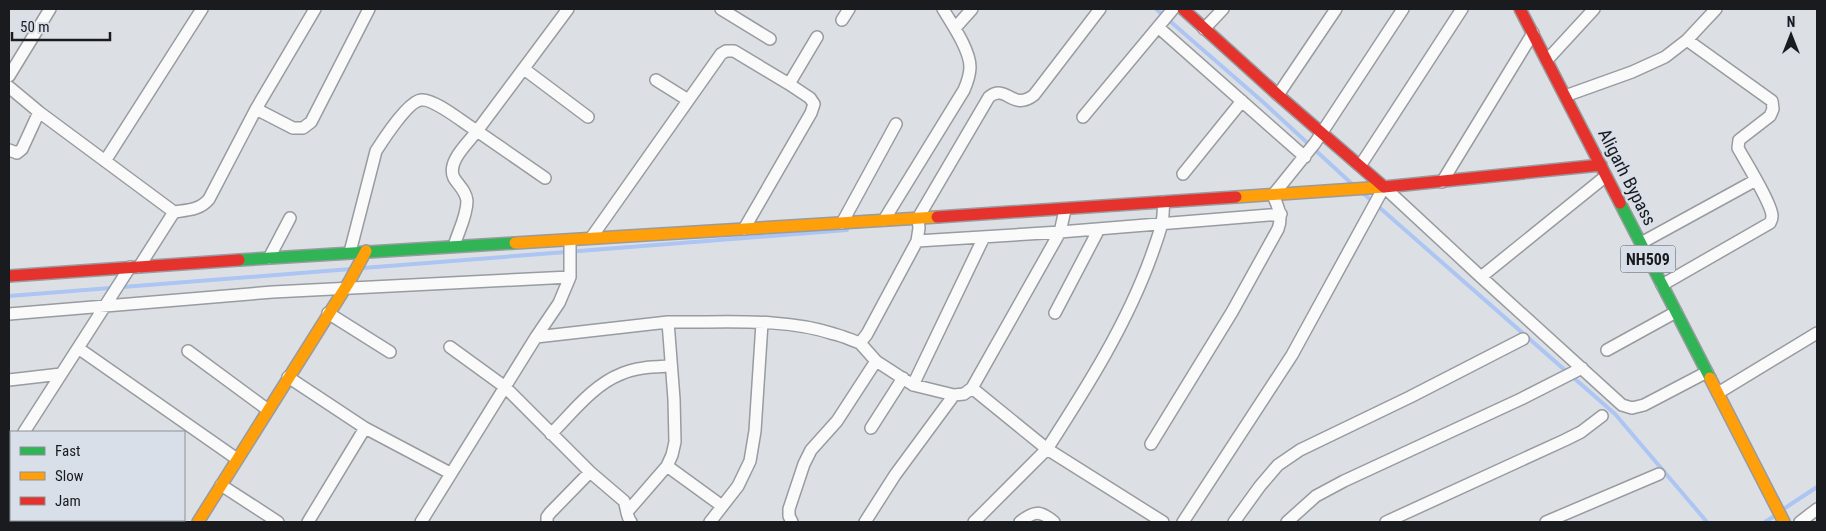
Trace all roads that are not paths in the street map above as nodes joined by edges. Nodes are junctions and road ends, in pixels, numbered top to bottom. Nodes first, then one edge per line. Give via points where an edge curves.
1 (50, 9) edge
2 (202, 9) edge
3 (316, 9) edge
4 (369, 9) edge
5 (568, 9) edge
6 (721, 9) edge
7 (850, 9) edge
8 (943, 9) edge
9 (972, 9) edge
10 (1100, 9) edge
11 (1184, 9) edge
12 (1222, 9) edge
13 (1336, 9) edge
14 (1403, 9) edge
15 (1462, 9) edge
16 (1520, 9) edge
17 (1594, 9) edge
18 (1716, 9) edge
19 (1167, 17) edge
20 (842, 20) dead end
21 (955, 28) junction
22 (1204, 28) junction
23 (1533, 33) junction
24 (817, 37) dead end
25 (770, 39) dead end
26 (1687, 40) junction
27 (1547, 60) junction
28 (524, 69) junction
29 (9, 76) edge
30 (656, 80) dead end
31 (789, 84) junction
32 (9, 87) edge
33 (1278, 95) junction
34 (1565, 96) junction
35 (688, 100) junction
36 (1242, 101) junction
37 (256, 110) junction
38 (39, 112) junction
39 (588, 117) dead end
40 (1083, 117) dead end
41 (896, 124) dead end
42 (477, 132) junction
43 (1313, 146) junction
44 (9, 150) edge
45 (105, 161) junction
46 (1601, 165) junction
47 (1360, 166) junction
48 (1183, 174) dead end
49 (1606, 176) junction
50 (545, 178) dead end
51 (1756, 180) junction
52 (1442, 182) junction
53 (1384, 187) junction
54 (1277, 204) junction
55 (1065, 210) junction
56 (174, 212) junction
57 (1163, 213) junction
58 (290, 218) dead end
59 (884, 220) junction
60 (842, 223) junction
61 (744, 229) junction
62 (1098, 229) junction
63 (918, 231) junction
64 (1060, 232) junction
65 (984, 237) junction
66 (590, 238) junction
67 (1641, 243) junction
68 (570, 244) junction
69 (454, 246) junction
70 (366, 251) junction
71 (350, 252) junction
72 (268, 258) junction
73 (134, 267) junction
74 (9, 276) edge
75 (570, 277) junction
76 (1481, 277) junction
77 (347, 285) junction
78 (1662, 285) junction
79 (104, 306) junction
80 (1676, 312) junction
81 (328, 313) junction
82 (9, 314) edge
83 (1055, 314) dead end
84 (668, 322) junction
85 (762, 323) junction
86 (1817, 333) edge
87 (536, 337) junction
88 (1523, 339) dead end
89 (860, 344) junction
90 (450, 347) dead end
91 (78, 348) junction
92 (1607, 350) dead end
93 (188, 351) dead end
94 (390, 352) dead end
95 (876, 361) junction
96 (671, 366) junction
97 (1574, 372) junction
98 (1707, 372) junction
99 (61, 374) junction
100 (288, 377) junction
101 (9, 380) edge
102 (908, 382) junction
103 (505, 387) junction
104 (972, 388) junction
105 (1718, 393) junction
106 (954, 395) junction
107 (268, 410) junction
108 (1602, 416) dead end
109 (365, 428) junction
110 (872, 428) dead end
111 (25, 431) edge
112 (551, 434) junction
113 (1151, 444) dead end
114 (1047, 449) junction
115 (237, 459) junction
116 (667, 466) junction
117 (590, 472) junction
118 (450, 474) junction
119 (1660, 474) dead end
120 (221, 485) junction
121 (722, 506) junction
122 (1817, 509) edge
123 (629, 517) edge
124 (198, 522) edge
125 (278, 522) edge
126 (308, 522) edge
127 (421, 522) edge
128 (547, 522) edge
129 (710, 522) edge
130 (792, 522) edge
131 (865, 522) edge
132 (974, 522) edge
133 (1020, 522) edge
134 (1054, 522) edge
135 (1163, 522) edge
136 (1184, 522) edge
137 (1234, 522) edge
138 (1287, 522) edge
139 (1386, 522) edge
140 (1546, 522) edge
141 (1784, 522) edge
142 (1800, 522) edge

1 - 29 street
2 - 45 street
3 - 37 street
4 - 37 street via 311,122 303,128 294,128
5 - 28 street
6 - 25 street
7 - 20 street
8 - 21 street
9 - 21 street
10 - 63 street via 1034,95 1026,101 1016,101 1003,93 989,97
11 - 22 main road
12 - 22 street
13 - 33 street
14 - 43 street
15 - 47 street
16 - 23 main road, Aligarh Bypass / NH509
17 - 27 street
18 - 26 street
19 - 36 street
19 - 40 street
21 - 59 street via 970,66 964,90
22 - 33 main road
23 - 27 main road, Aligarh Bypass / NH509
23 - 52 street
24 - 31 street
26 - 34 street via 1666,57
26 - 51 street via 1772,102 1770,116 1737,144
27 - 34 main road, Aligarh Bypass / NH509
28 - 39 street
28 - 42 street
30 - 35 street
31 - 35 street via 734,51 726,50
31 - 61 street via 814,104
32 - 38 street
33 - 43 main road
34 - 46 main road, Aligarh Bypass / NH509
35 - 66 street
36 - 43 street
36 - 48 street
37 - 56 street via 209,199 194,209
38 - 44 street via 22,149 17,153
38 - 45 street
41 - 60 street
42 - 50 street
42 - 69 street via 454,162 452,170 467,201
42 - 71 street via 430,101 420,100 411,104 376,151
43 - 47 main road
43 - 54 street
45 - 56 street
46 - 49 main road, Aligarh Bypass / NH509
46 - 52 main road
47 - 53 main road
49 - 67 main road, Aligarh Bypass / NH509
49 - 76 street
51 - 67 street
51 - 78 street via 1771,212 1770,224
52 - 53 main road
53 - 54 main road
53 - 76 street
53 - 136 street via 1292,354
54 - 57 main road
54 - 57 street
54 - 113 street via 1281,222 1278,229 1232,312
55 - 57 main road
55 - 63 main road
55 - 64 street
56 - 73 street
57 - 62 street
57 - 114 street via 1145,273 1121,325 1089,384
58 - 72 street
59 - 60 main road
59 - 63 main road
60 - 61 main road
61 - 66 main road
62 - 64 street
62 - 83 street
63 - 65 street
63 - 89 street via 868,334
64 - 65 street
64 - 104 street
65 - 102 street
66 - 68 main road
67 - 78 main road, Aligarh Bypass / NH509
68 - 69 main road
68 - 75 street
69 - 70 main road
70 - 71 main road
70 - 77 main road
71 - 72 main road
72 - 73 main road
73 - 74 main road
73 - 79 street
75 - 77 street
75 - 87 street via 560,303
76 - 97 street
77 - 79 street
77 - 81 main road
78 - 80 main road, Aligarh Bypass / NH509
79 - 82 street
79 - 91 street
80 - 92 street
80 - 98 main road, Aligarh Bypass / NH509
81 - 94 street
81 - 100 main road
84 - 85 street
84 - 87 street
84 - 96 street
85 - 89 street via 833,333
85 - 121 street via 750,461 738,486
86 - 105 street
87 - 103 street
88 - 137 street via 1300,450 1278,466
89 - 95 street
90 - 103 street
91 - 99 street
91 - 115 street
93 - 107 street
95 - 102 street
95 - 130 street via 837,421 811,450 789,509
96 - 112 street via 642,368 621,374 588,397
96 - 116 street via 675,442
97 - 98 street via 1622,405 1632,408
97 - 138 street via 1344,481 1316,496
98 - 105 main road, Aligarh Bypass / NH509
99 - 101 street
99 - 111 street
100 - 107 main road
100 - 109 street
102 - 106 street
102 - 110 street
103 - 112 street
103 - 118 street
104 - 106 street via 964,394
104 - 114 street
105 - 141 main road, Aligarh Bypass / NH509
106 - 131 street
107 - 115 main road
108 - 139 street via 1565,440
109 - 118 street
109 - 126 street
112 - 117 street
114 - 132 street
114 - 135 street
115 - 120 main road
116 - 121 street
116 - 123 street
117 - 123 street via 624,501
117 - 128 street via 550,512
118 - 127 street
119 - 140 street
120 - 124 main road
120 - 125 street
121 - 129 street
122 - 142 street
133 - 134 street via 1036,513 1045,514

